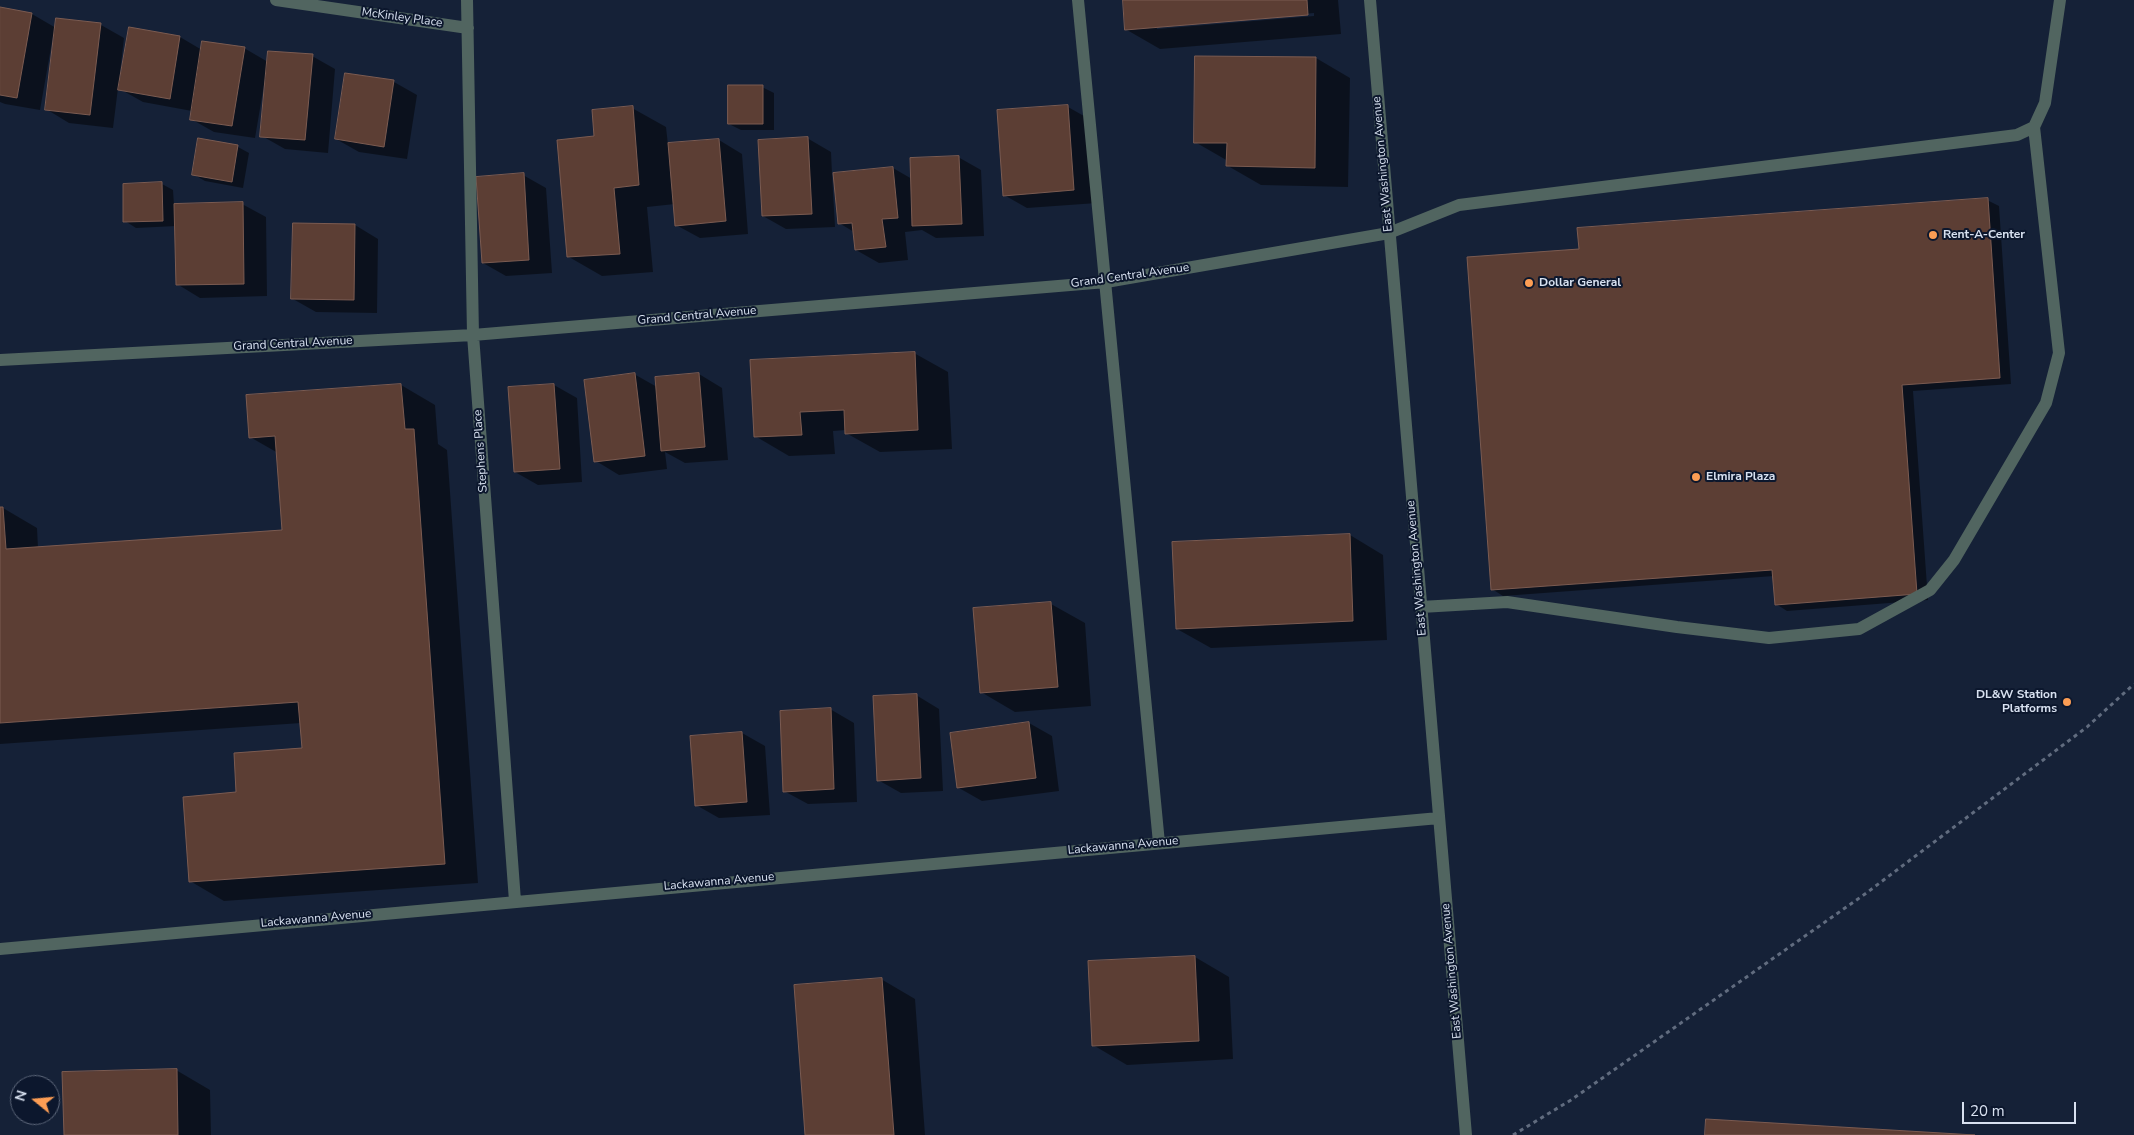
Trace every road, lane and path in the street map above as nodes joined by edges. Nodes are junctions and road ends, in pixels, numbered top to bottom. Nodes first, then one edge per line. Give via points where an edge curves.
1 (276, 0) edge
2 (467, 0) edge
3 (1078, 0) edge
4 (1370, 0) edge
5 (2060, 0) edge
6 (468, 28) junction
7 (2034, 127) junction
8 (1389, 234) junction
9 (1106, 282) junction
10 (473, 335) junction
11 (0, 360) edge
12 (1421, 607) junction
13 (2134, 684) edge
14 (1439, 818) junction
15 (1159, 843) junction
16 (515, 901) junction
17 (0, 949) edge
18 (1466, 1135) edge
19 (1513, 1135) edge

1 - 6 street, McKinley Place
2 - 6 street, Stephens Place
3 - 9 street
4 - 8 street, East Washington Avenue
5 - 7 street via 2045,103
6 - 10 street, Stephens Place
7 - 8 street, Grand Central Avenue via 2017,135 1993,139 1459,205
7 - 12 street via 2059,353 2046,403 1954,560 1930,590 1859,629 1769,638 1508,602
8 - 9 street, Grand Central Avenue
8 - 12 street, East Washington Avenue
9 - 10 street, Grand Central Avenue
9 - 15 street
10 - 11 street, Grand Central Avenue
10 - 16 street, Stephens Place
12 - 14 street, East Washington Avenue
13 - 19 path via 2087,727 1865,894 1571,1100
14 - 15 street, Lackawanna Avenue
14 - 18 street, East Washington Avenue
15 - 16 street, Lackawanna Avenue
16 - 17 street, Lackawanna Avenue

